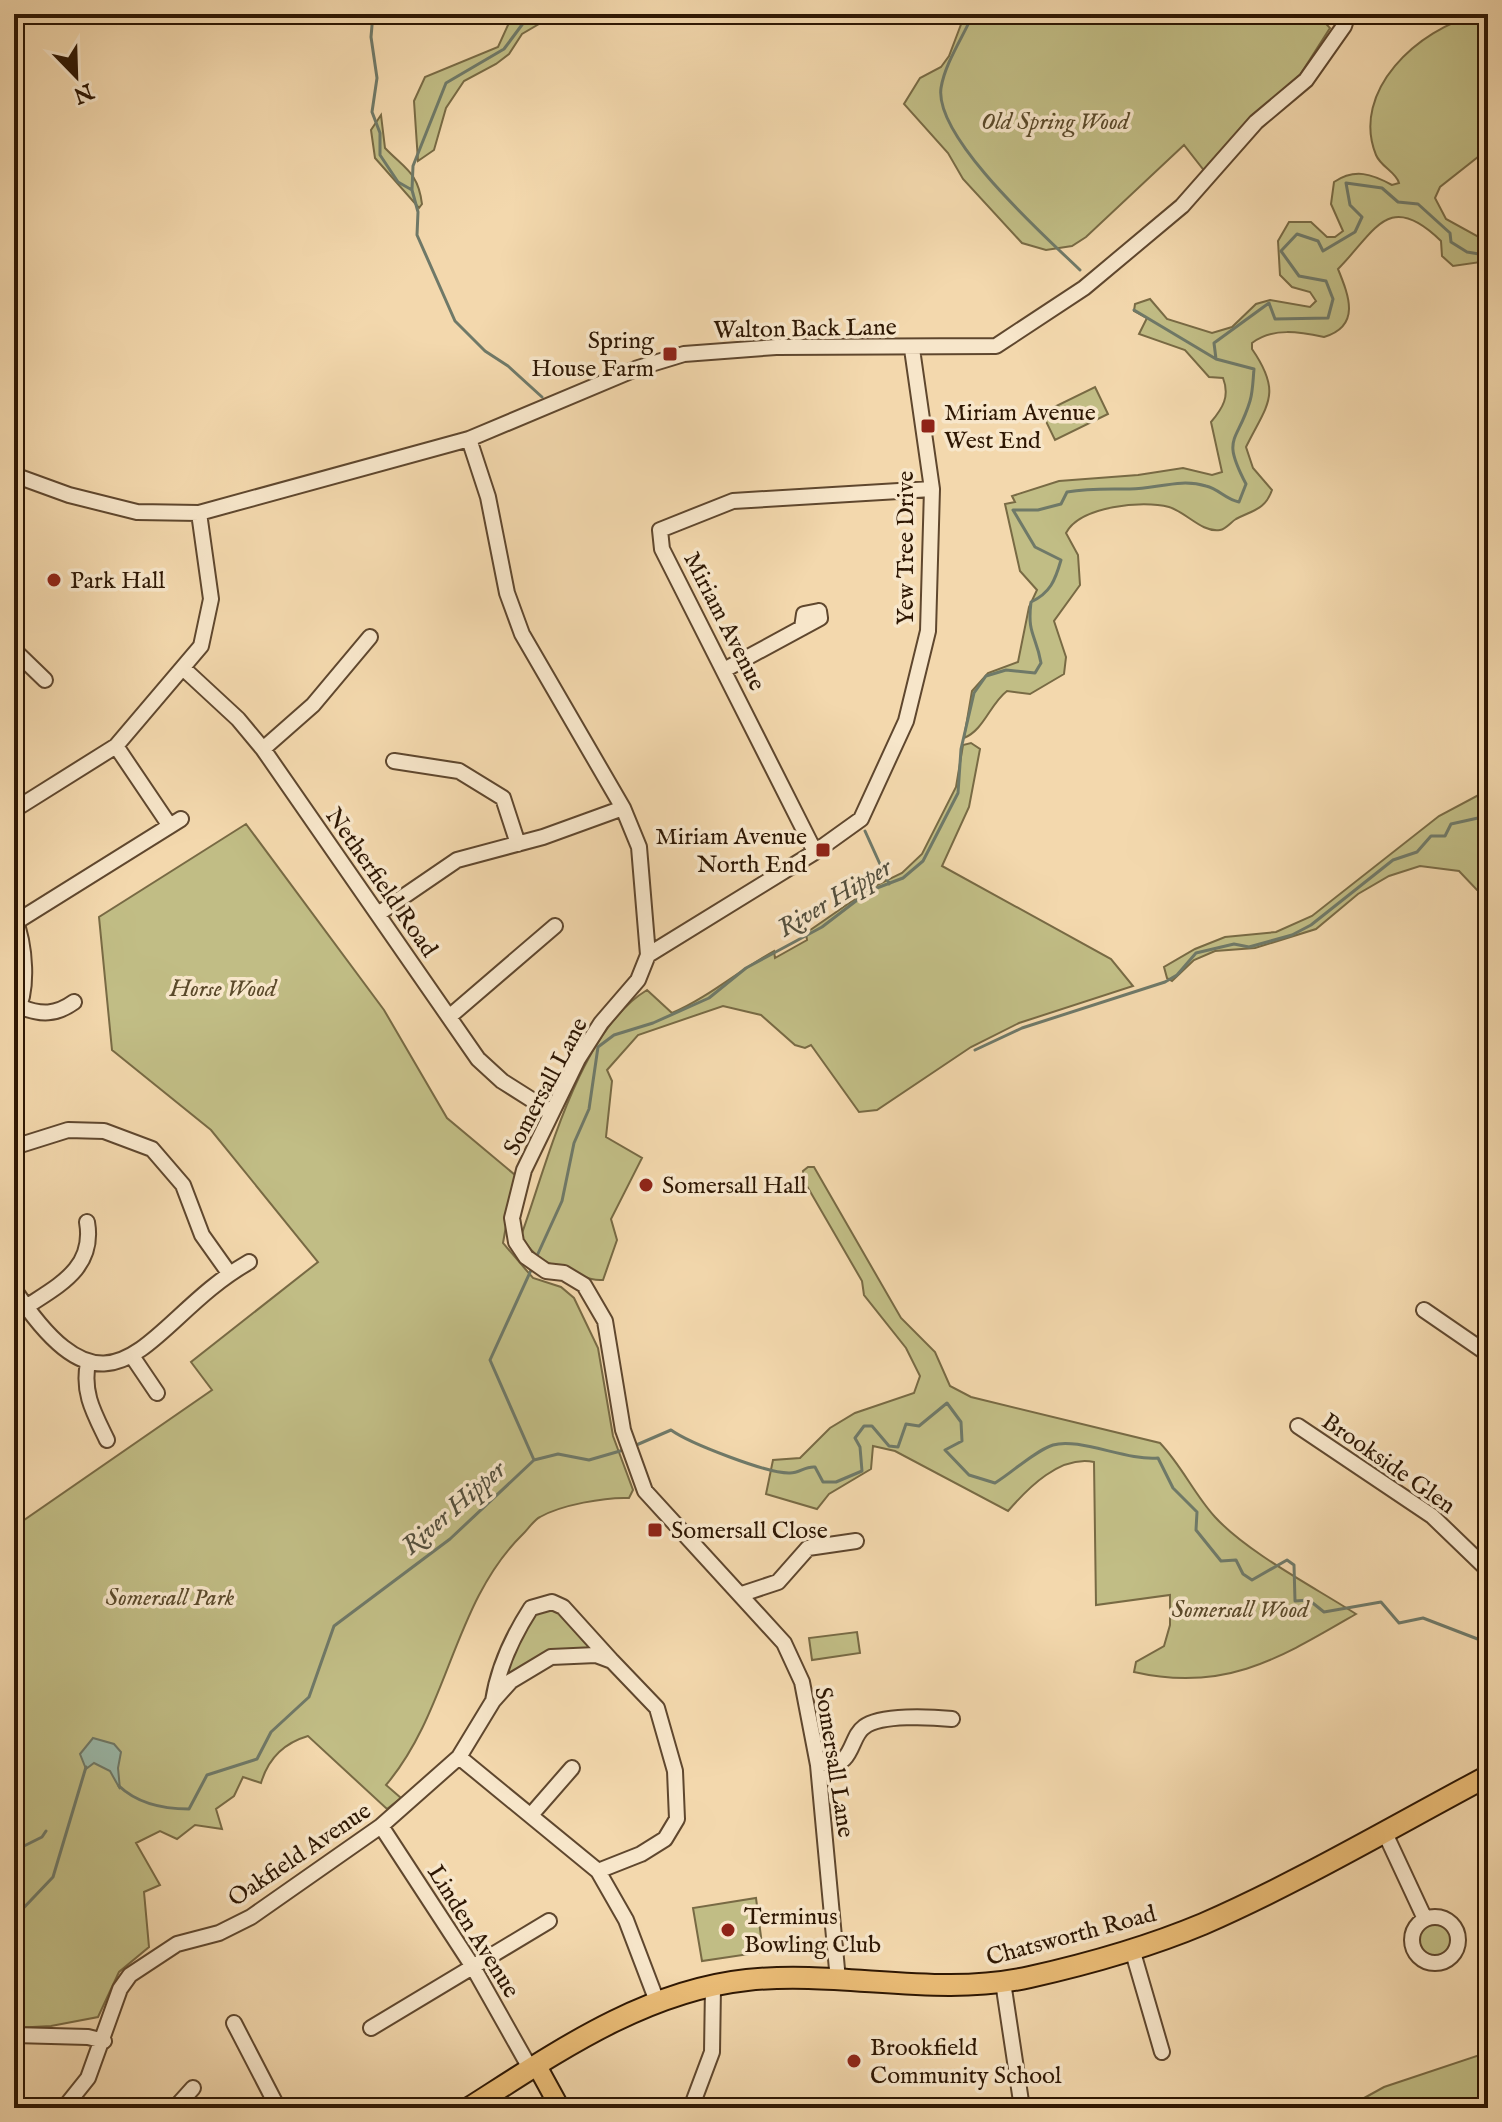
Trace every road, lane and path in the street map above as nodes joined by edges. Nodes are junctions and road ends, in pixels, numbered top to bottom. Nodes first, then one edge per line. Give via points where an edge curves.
1 (1348, 14) edge
2 (912, 349) junction
3 (469, 439) junction
4 (14, 475) edge
5 (932, 489) junction
6 (199, 513) junction
7 (802, 628) dead end
8 (370, 637) dead end
9 (14, 650) edge
10 (184, 669) junction
11 (726, 669) junction
12 (45, 680) dead end
13 (116, 746) junction
14 (263, 749) junction
15 (394, 761) dead end
16 (623, 808) junction
17 (14, 810) edge
18 (518, 844) junction
19 (815, 852) junction
20 (378, 914) junction
21 (15, 919) edge
22 (555, 926) dead end
23 (648, 955) junction
24 (74, 1002) dead end
25 (17, 1012) edge
26 (449, 1017) junction
27 (551, 1112) junction
28 (14, 1147) edge
29 (14, 1156) edge
30 (14, 1170) edge
31 (87, 1222) dead end
32 (249, 1262) dead end
33 (229, 1273) junction
34 (14, 1289) edge
35 (26, 1307) junction
36 (1424, 1310) dead end
37 (1488, 1354) edge
38 (132, 1356) junction
39 (88, 1363) junction
40 (157, 1393) dead end
41 (1298, 1426) dead end
42 (107, 1440) dead end
43 (856, 1541) dead end
44 (1488, 1570) edge
45 (742, 1594) junction
46 (612, 1661) junction
47 (493, 1701) junction
48 (952, 1719) dead end
49 (459, 1757) junction
50 (818, 1765) junction
51 (572, 1768) dead end
52 (1488, 1776) edge
53 (531, 1815) junction
54 (381, 1826) junction
55 (1384, 1831) junction
56 (598, 1871) junction
57 (1425, 1919) dead end
58 (549, 1921) dead end
59 (1132, 1949) junction
60 (473, 1967) junction
61 (838, 1980) junction
62 (1003, 1982) junction
63 (713, 1987) junction
64 (658, 2004) junction
65 (234, 2023) dead end
66 (371, 2028) dead end
67 (14, 2035) edge
68 (104, 2041) junction
69 (1162, 2052) dead end
70 (532, 2064) junction
71 (193, 2088) dead end
72 (67, 2107) edge
73 (175, 2108) edge
74 (278, 2108) edge
75 (469, 2108) edge
76 (560, 2108) edge
77 (691, 2108) edge
78 (1022, 2108) edge

1 - 2 street, Walton Back Lane via 1306,80 1256,122 1182,206 1084,288 996,346
2 - 3 street, Walton Back Lane via 776,347 684,354
2 - 5 street, Yew Tree Drive
3 - 6 street, Walton Back Lane
3 - 16 street via 522,634
4 - 6 street, Walton Back Lane via 137,512
5 - 11 street, Miriam Avenue via 733,501 660,530 662,549
5 - 19 street, Yew Tree Drive via 928,631 906,721 861,819
6 - 10 street via 211,599 201,646
7 - 11 street
8 - 14 street via 313,705
9 - 12 street
10 - 13 street
10 - 14 street, Netherfield Road
11 - 19 street, Miriam Avenue
13 - 17 street
13 - 21 street via 176,822
14 - 20 street, Netherfield Road
15 - 18 street via 459,771 503,798
16 - 18 street
16 - 23 street via 639,847
18 - 20 street via 457,860
19 - 23 street, Yew Tree Drive
20 - 26 street, Netherfield Road
21 - 25 street via 22,937
22 - 26 street
23 - 27 street, Somersall Lane via 638,980 578,1059
24 - 25 street via 60,1013
26 - 27 street, Netherfield Road via 486,1066
27 - 45 street, Somersall Lane via 524,1170 512,1218 516,1242 546,1271 564,1273 584,1285 605,1321 623,1430 650,1501
28 - 33 street via 68,1130 104,1131 152,1149 183,1185 202,1235
29 - 30 street
31 - 35 street via 88,1253 74,1274
32 - 33 street
33 - 38 street
34 - 35 street
35 - 39 street via 63,1350
36 - 37 street
38 - 39 street via 114,1364
38 - 40 street
39 - 42 street via 88,1403
41 - 44 street, Brookside Glen via 1432,1516
43 - 45 street via 808,1548 778,1582
45 - 50 street, Somersall Lane via 784,1643 802,1682
46 - 47 street via 596,1655 551,1657 511,1681
46 - 47 street via 563,1607 552,1602 531,1608 517,1628
46 - 56 street via 657,1708 675,1771 677,1819 665,1839
47 - 49 street
48 - 50 street via 869,1724 844,1759
49 - 53 street
49 - 54 street, Oakfield Avenue
50 - 61 street, Somersall Lane
51 - 53 street
52 - 55 highway, Chatsworth Road
53 - 56 street
54 - 60 street, Linden Avenue
54 - 68 street, Oakfield Avenue via 251,1917 150,1959 120,1989
55 - 57 street
55 - 59 highway, Chatsworth Road via 1234,1910
56 - 64 street via 626,1920
58 - 60 street
59 - 62 highway, Chatsworth Road
59 - 69 street
60 - 66 street
60 - 70 street, Linden Avenue
61 - 62 highway, Chatsworth Road via 921,1986
61 - 63 highway, Chatsworth Road via 747,1980
62 - 78 street
63 - 64 highway, Chatsworth Road
63 - 77 street via 712,2052
64 - 70 highway, Chatsworth Road via 593,2030
65 - 74 street
67 - 68 street
68 - 72 street, Oakfield Avenue via 88,2078
70 - 75 highway, Chatsworth Road
70 - 76 main road
71 - 73 street

